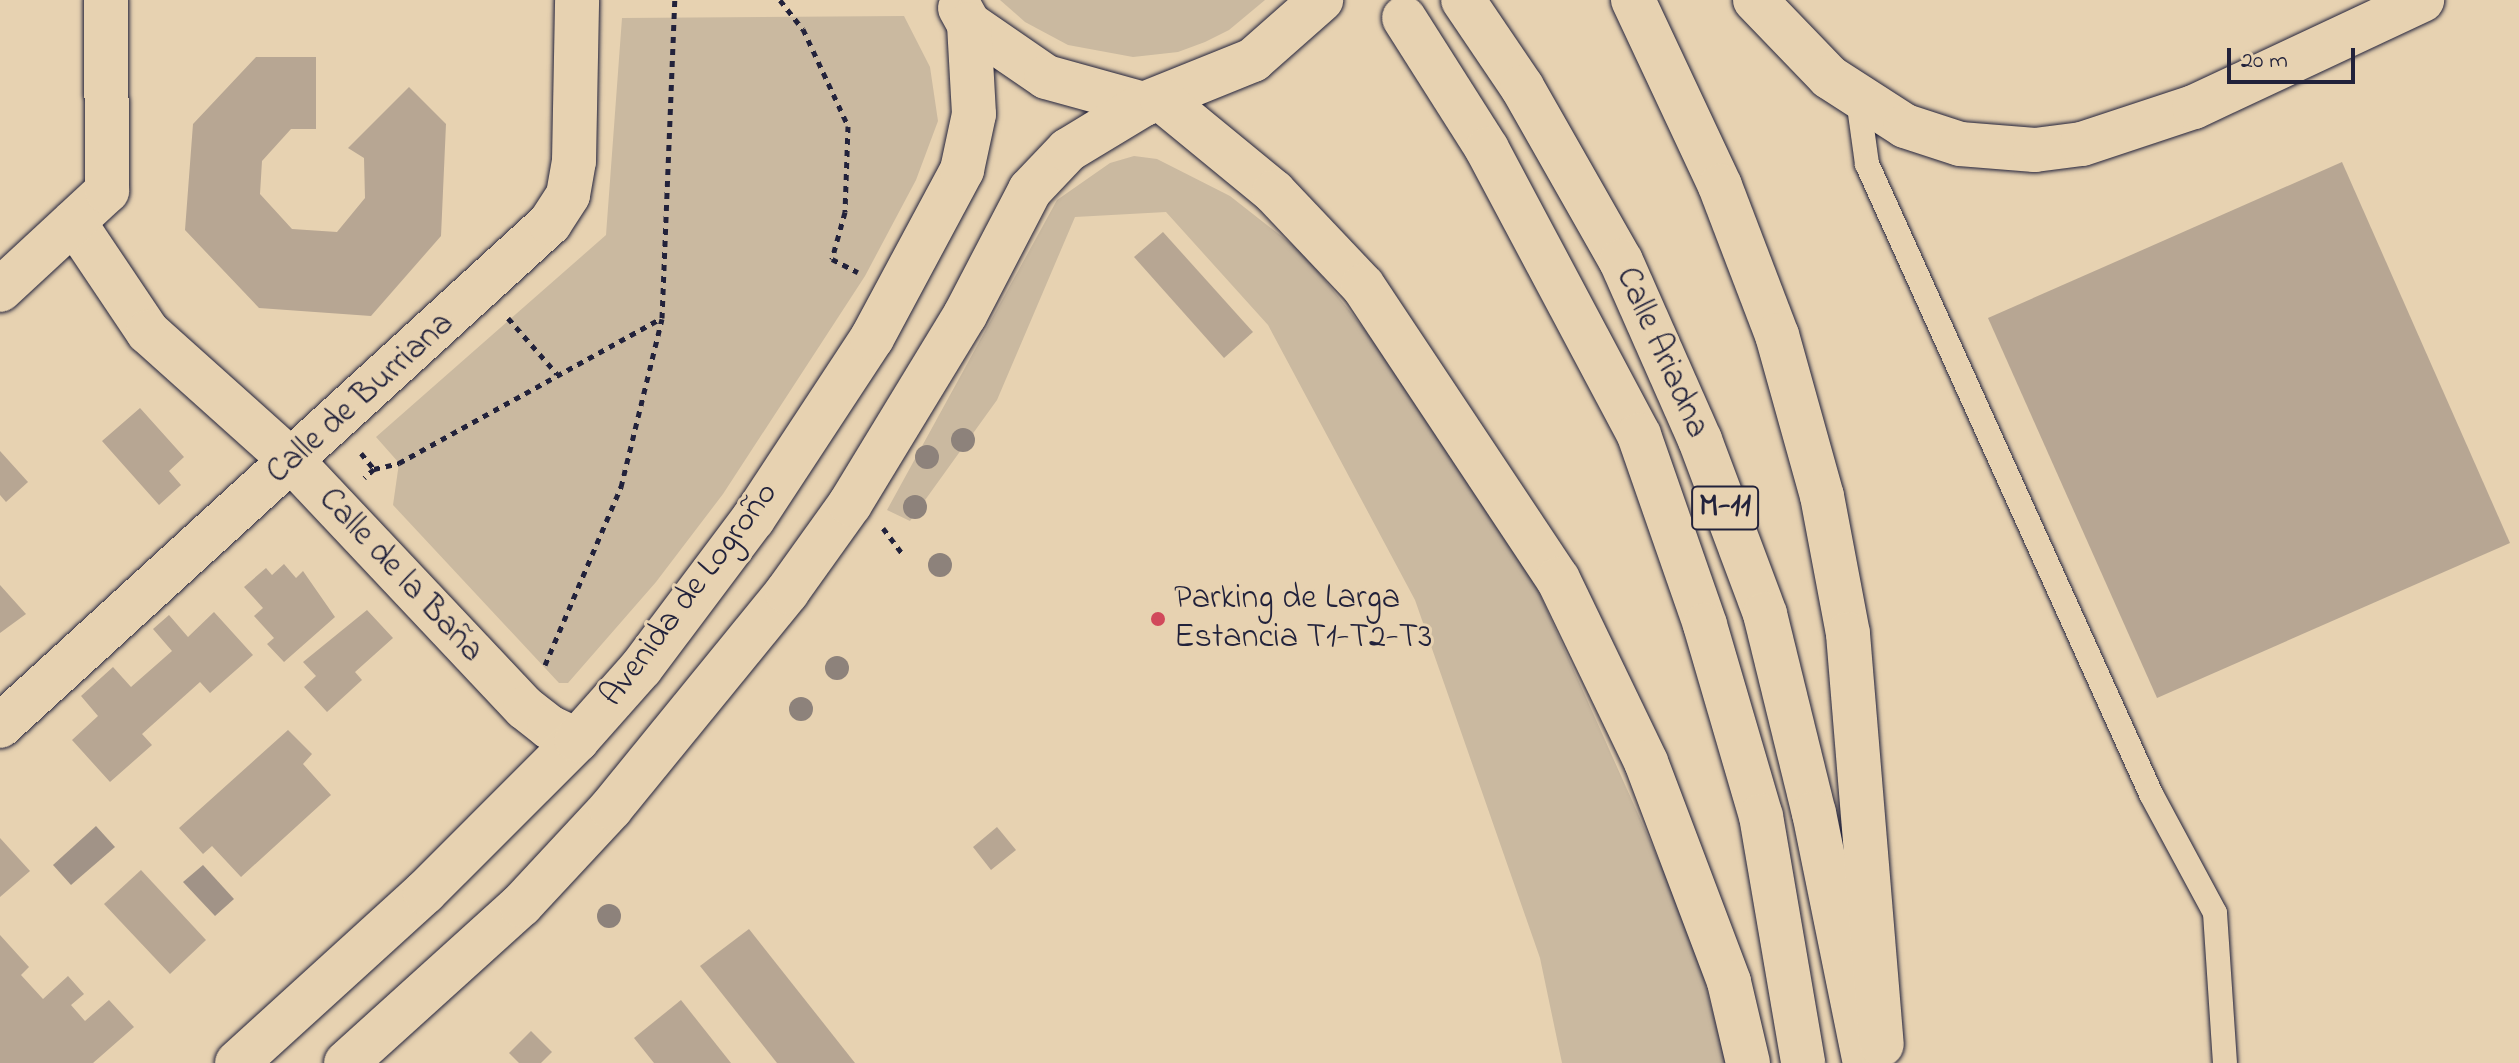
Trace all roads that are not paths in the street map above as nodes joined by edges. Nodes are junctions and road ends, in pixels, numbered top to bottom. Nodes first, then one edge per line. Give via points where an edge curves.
1 (106, 0) edge
2 (577, 0) edge
3 (1321, 0) edge
4 (1463, 0) edge
5 (1633, 0) edge
6 (1755, 0) edge
7 (2422, 0) edge
8 (962, 12) edge
9 (1404, 18) dead end
10 (1858, 99) junction
11 (1153, 102) junction
12 (74, 222) junction
13 (0, 290) edge
14 (293, 462) junction
15 (0, 726) edge
16 (577, 740) junction
17 (402, 1014) junction
18 (237, 1063) edge
19 (346, 1063) edge
20 (378, 1063) edge
21 (1748, 1063) edge
22 (1803, 1063) edge
23 (1865, 1063) edge
24 (1882, 1063) edge
25 (2225, 1063) edge

1 - 12 main road via 107,191
2 - 14 main road, Calle de Burriana via 574,161 568,195 550,223
3 - 11 main road, Avenida de Logroño via 1253,60
4 - 23 main road, Calle Ariadna / M-11 via 1522,87 1621,261 1700,440 1765,614 1814,813
5 - 24 main road via 1720,186 1777,335 1822,496 1848,634 1882,995
6 - 10 main road via 1829,77
7 - 10 main road via 2194,107 2082,144 2035,150 1960,144 1905,126
8 - 11 main road via 1046,77
8 - 16 main road, Avenida de Logroño via 974,114 962,170 878,327 753,519 641,668
9 - 22 main road, Calle Ariadna / M-11 via 1487,149 1639,435 1705,625 1761,816
10 - 25 lane via 1867,164 2151,794 2215,913
11 - 17 main road, Avenida de Logroño via 1068,150 1030,190 904,418 787,592 611,808 521,905
11 - 21 main road via 1274,192 1363,286 1558,579 1646,762 1729,982
12 - 13 main road
12 - 14 main road, Calle de la Baña via 148,332
14 - 15 main road, Calle de Burriana
14 - 16 main road, Calle de la Baña via 525,708
16 - 18 main road, Avenida de Logroño via 425,892
17 - 19 main road, Avenida de Logroño
17 - 20 main road, Avenida de Logroño

